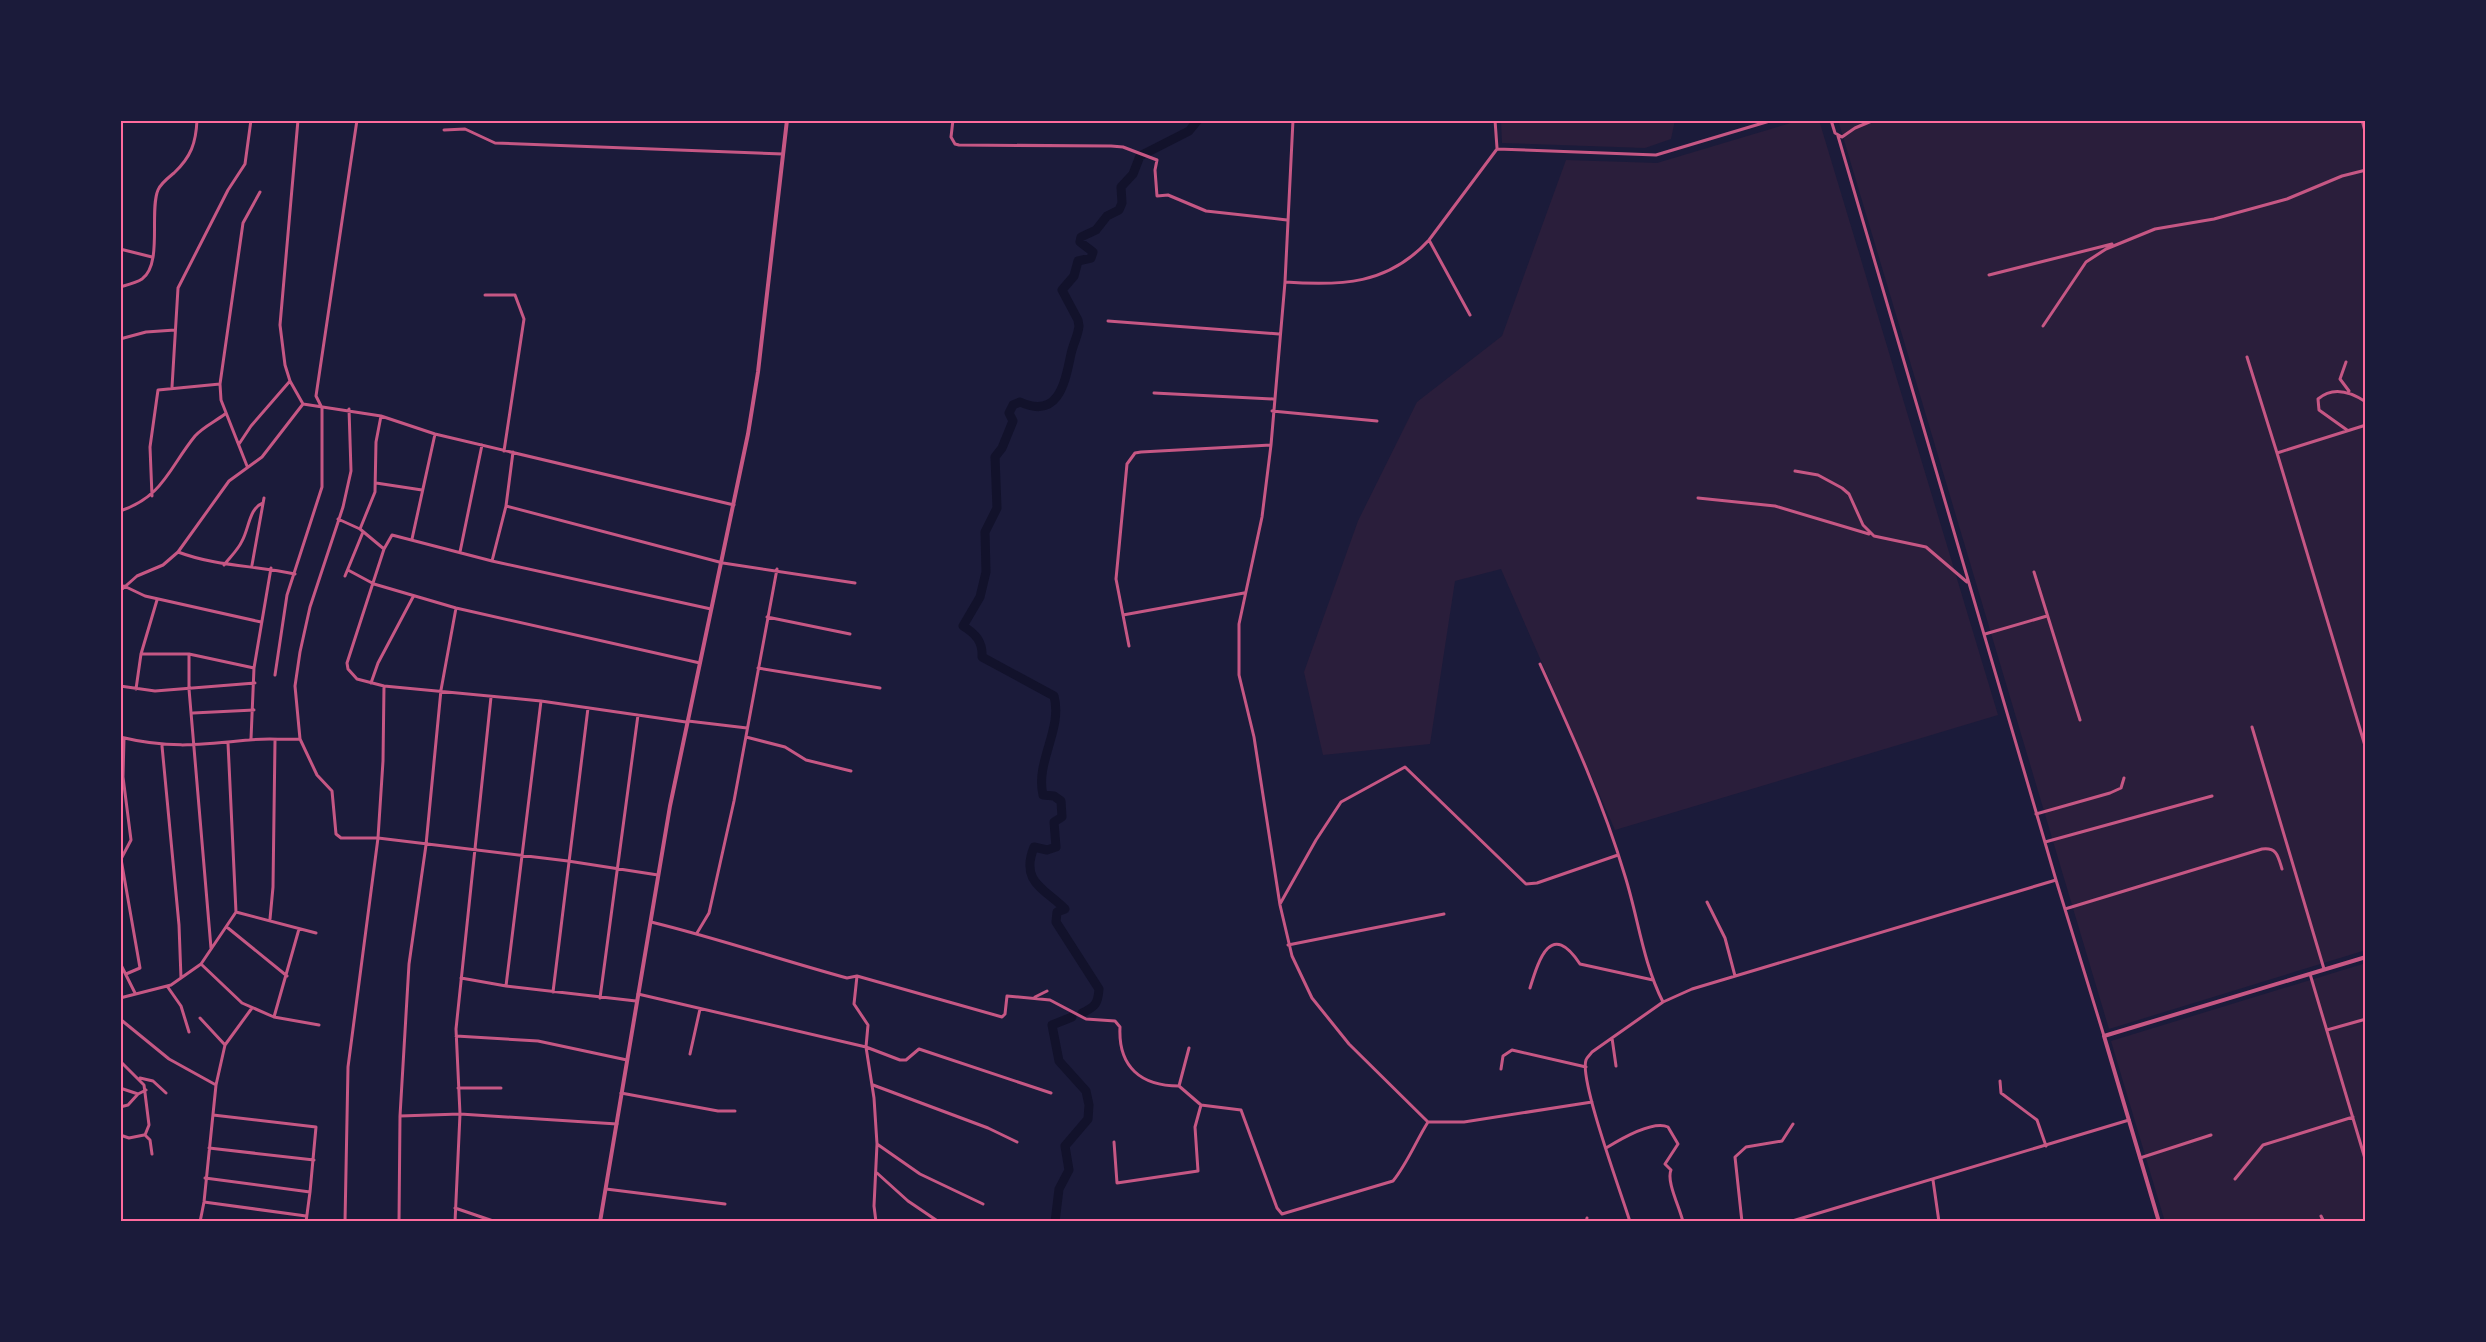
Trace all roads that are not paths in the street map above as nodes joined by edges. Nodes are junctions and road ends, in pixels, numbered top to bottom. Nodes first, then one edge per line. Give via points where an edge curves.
1 (197, 120) edge
2 (251, 120) edge
3 (298, 120) edge
4 (357, 120) edge
5 (786, 120) edge
6 (953, 120) edge
7 (1293, 120) edge
8 (1495, 120) edge
9 (1773, 120) edge
10 (1831, 120) edge
11 (1874, 120) edge
12 (2362, 120) edge
13 (444, 130) dead end
14 (2366, 135) edge
15 (1838, 136) junction
16 (1497, 149) junction
17 (783, 154) junction
18 (2366, 170) edge
19 (260, 192) dead end
20 (1287, 220) junction
21 (1429, 240) junction
22 (2122, 241) junction
23 (120, 249) edge
24 (152, 257) junction
25 (1989, 275) dead end
26 (1285, 282) junction
27 (120, 287) edge
28 (485, 295) dead end
29 (1470, 315) dead end
30 (1108, 321) dead end
31 (2043, 326) dead end
32 (175, 330) junction
33 (1279, 334) junction
34 (120, 339) edge
35 (2247, 357) dead end
36 (2346, 362) dead end
37 (290, 381) junction
38 (220, 384) junction
39 (172, 387) junction
40 (2350, 392) junction
41 (1154, 393) dead end
42 (1273, 399) junction
43 (2366, 402) edge
44 (303, 404) junction
45 (322, 408) junction
46 (349, 409) junction
47 (1272, 411) junction
48 (225, 414) junction
49 (381, 416) junction
50 (1377, 421) dead end
51 (2366, 425) edge
52 (2347, 430) junction
53 (435, 434) junction
54 (240, 444) junction
55 (482, 444) junction
56 (1271, 446) junction
57 (504, 451) junction
58 (513, 452) junction
59 (2277, 453) junction
60 (247, 465) junction
61 (1795, 471) dead end
62 (376, 483) junction
63 (422, 490) junction
64 (152, 496) junction
65 (264, 498) dead end
66 (1698, 498) dead end
67 (263, 502) junction
68 (734, 505) junction
69 (506, 506) junction
70 (120, 511) edge
71 (339, 519) junction
72 (362, 531) junction
73 (1874, 536) junction
74 (412, 539) junction
75 (384, 549) junction
76 (178, 552) junction
77 (460, 552) junction
78 (492, 561) junction
79 (723, 563) junction
80 (224, 565) junction
81 (252, 565) junction
82 (271, 568) junction
83 (777, 569) junction
84 (348, 570) junction
85 (2034, 572) dead end
86 (295, 574) junction
87 (345, 576) dead end
88 (855, 583) dead end
89 (374, 584) junction
90 (1969, 584) junction
91 (124, 586) junction
92 (120, 591) edge
93 (1244, 593) junction
94 (413, 597) junction
95 (157, 600) junction
96 (456, 608) junction
97 (712, 609) junction
98 (1123, 615) junction
99 (767, 616) junction
100 (2048, 616) junction
101 (261, 622) junction
102 (850, 634) dead end
103 (1985, 634) junction
104 (1129, 646) dead end
105 (141, 654) junction
106 (189, 654) junction
107 (700, 663) junction
108 (1540, 664) dead end
109 (254, 668) junction
110 (758, 668) junction
111 (275, 675) dead end
112 (255, 683) junction
113 (371, 683) junction
114 (120, 686) edge
115 (384, 686) junction
116 (880, 688) dead end
117 (136, 689) junction
118 (189, 689) junction
119 (441, 690) junction
120 (491, 697) junction
121 (541, 701) junction
122 (588, 707) junction
123 (254, 710) junction
124 (193, 713) junction
125 (638, 715) junction
126 (2080, 720) dead end
127 (686, 721) junction
128 (2252, 727) dead end
129 (747, 728) junction
130 (122, 737) edge
131 (746, 738) junction
132 (251, 739) junction
133 (300, 740) junction
134 (275, 741) junction
135 (228, 743) junction
136 (162, 746) junction
137 (196, 747) junction
138 (2366, 749) edge
139 (851, 771) dead end
140 (2124, 778) dead end
141 (2212, 796) dead end
142 (2036, 814) junction
143 (378, 838) junction
144 (2045, 842) junction
145 (426, 845) junction
146 (474, 851) junction
147 (1618, 855) junction
148 (522, 856) junction
149 (568, 861) junction
150 (618, 869) junction
151 (2282, 869) dead end
152 (658, 875) junction
153 (2056, 880) junction
154 (1707, 902) dead end
155 (1280, 905) junction
156 (2065, 909) junction
157 (236, 912) junction
158 (1444, 914) dead end
159 (270, 919) junction
160 (651, 922) junction
161 (228, 928) junction
162 (300, 929) junction
163 (316, 933) dead end
164 (697, 933) junction
165 (1288, 945) junction
166 (211, 950) junction
167 (2366, 957) edge
168 (120, 963) edge
169 (201, 964) junction
170 (2324, 969) junction
171 (126, 974) junction
172 (2310, 974) junction
173 (287, 976) junction
174 (857, 976) junction
175 (1735, 976) junction
176 (180, 978) junction
177 (461, 978) junction
178 (1653, 980) junction
179 (167, 986) junction
180 (506, 987) junction
181 (1530, 988) dead end
182 (1047, 991) dead end
183 (553, 992) junction
184 (135, 994) junction
185 (638, 994) junction
186 (120, 998) edge
187 (600, 998) junction
188 (1034, 998) junction
189 (636, 1001) junction
190 (1663, 1002) junction
191 (252, 1008) junction
192 (699, 1010) junction
193 (274, 1017) junction
194 (200, 1018) dead end
195 (120, 1019) edge
196 (2366, 1019) edge
197 (319, 1025) dead end
198 (2327, 1030) junction
199 (189, 1032) dead end
200 (456, 1036) junction
201 (2104, 1036) junction
202 (1612, 1038) junction
203 (225, 1046) junction
204 (866, 1047) junction
205 (1189, 1048) dead end
206 (690, 1054) dead end
207 (627, 1060) junction
208 (120, 1061) edge
209 (1616, 1066) dead end
210 (1501, 1068) dead end
211 (1586, 1068) junction
212 (139, 1078) junction
213 (2000, 1081) dead end
214 (216, 1085) junction
215 (873, 1085) junction
216 (1179, 1086) junction
217 (120, 1088) edge
218 (458, 1088) junction
219 (501, 1088) dead end
220 (146, 1090) junction
221 (166, 1093) dead end
222 (621, 1093) junction
223 (1051, 1093) dead end
224 (138, 1094) junction
225 (1592, 1102) junction
226 (1201, 1105) junction
227 (120, 1107) edge
228 (735, 1111) dead end
229 (460, 1113) junction
230 (213, 1115) junction
231 (400, 1116) junction
232 (2354, 1117) junction
233 (2129, 1120) junction
234 (1428, 1122) junction
235 (617, 1124) junction
236 (1794, 1124) dead end
237 (120, 1135) edge
238 (145, 1135) junction
239 (2211, 1135) dead end
240 (1017, 1142) dead end
241 (1114, 1142) dead end
242 (877, 1144) junction
243 (2046, 1146) junction
244 (2364, 1147) edge
245 (209, 1148) junction
246 (1606, 1148) junction
247 (152, 1154) dead end
248 (2140, 1158) junction
249 (314, 1161) junction
250 (2366, 1162) edge
251 (877, 1173) junction
252 (205, 1179) junction
253 (2235, 1179) dead end
254 (1933, 1180) junction
255 (604, 1189) junction
256 (310, 1192) junction
257 (204, 1202) junction
258 (725, 1204) dead end
259 (983, 1204) dead end
260 (455, 1208) junction
261 (307, 1216) junction
262 (2321, 1216) dead end
263 (200, 1222) edge
264 (306, 1222) edge
265 (345, 1222) edge
266 (399, 1222) edge
267 (455, 1222) edge
268 (496, 1222) edge
269 (601, 1222) edge
270 (876, 1222) edge
271 (939, 1222) edge
272 (1630, 1222) edge
273 (1683, 1222) edge
274 (1742, 1222) edge
275 (1789, 1222) edge
276 (1939, 1222) edge
277 (2159, 1222) edge
278 (2324, 1222) edge

1 - 24 street via 187,160 158,190
2 - 32 street via 245,164 178,288
3 - 37 street via 280,325
4 - 45 street via 319,371 316,396
5 - 17 street
6 - 20 street via 951,137 955,144 1111,146 1134,151 1157,162 1157,196 1168,195 1206,211
7 - 20 street
8 - 16 street
9 - 16 street via 1656,155
10 - 15 street
11 - 15 street
12 - 14 street
13 - 17 street via 465,129 495,143
15 - 90 street
16 - 21 street
17 - 68 street via 758,372
18 - 22 street via 2287,199 2214,219 2155,229
19 - 38 street via 243,223
20 - 26 street
21 - 26 street via 1402,263 1355,283
21 - 29 street
22 - 25 street
22 - 31 street via 2086,262
23 - 24 street
24 - 27 street via 144,277
26 - 33 street
28 - 57 street via 515,295 524,317
30 - 33 street
32 - 34 street
32 - 39 street
33 - 42 street
35 - 59 street
36 - 40 street via 2340,379
37 - 44 street
37 - 54 street
38 - 39 street
38 - 48 street
39 - 64 street via 156,394 150,447
40 - 43 street
40 - 52 street via 2328,393 2320,396 2317,403 2322,413
41 - 42 street
42 - 47 street
44 - 45 street
44 - 60 street via 262,457
45 - 46 street
45 - 86 street via 322,487
46 - 49 street
46 - 71 street via 351,471
47 - 50 street
47 - 56 street
48 - 54 street
48 - 64 street via 195,437
49 - 53 street
49 - 62 street
51 - 52 street
52 - 59 street
53 - 55 street
53 - 63 street
54 - 60 street
55 - 57 street
55 - 77 street
56 - 93 street via 1262,516
56 - 98 street via 1141,452 1131,457 1116,579
57 - 58 street
58 - 68 street
58 - 69 street
59 - 138 street
60 - 76 street via 217,496
61 - 73 street via 1818,475 1842,488 1863,525
62 - 63 street
62 - 72 street
63 - 74 street
64 - 70 street
65 - 67 street
66 - 73 street via 1775,506
67 - 80 street via 257,505 241,544
67 - 81 street
68 - 79 street
69 - 78 street
69 - 79 street
71 - 72 street
71 - 133 street via 319,575 300,652 296,686
72 - 75 street
72 - 84 street
73 - 90 street via 1926,547
74 - 75 street via 392,535
74 - 77 street
75 - 89 street
76 - 80 street
76 - 91 street via 163,565
77 - 78 street
78 - 97 street
79 - 83 street
79 - 97 street
80 - 81 street
81 - 82 street
82 - 86 street
82 - 101 street
83 - 88 street
83 - 99 street
84 - 87 street
84 - 89 street
85 - 100 street
86 - 111 street via 287,595
89 - 94 street
89 - 113 street via 347,663 351,676
90 - 103 street
91 - 92 street
91 - 95 street
93 - 98 street
93 - 155 street via 1237,653 1239,675 1254,737
94 - 96 street
94 - 113 street
95 - 101 street
95 - 105 street
96 - 107 street
96 - 119 street
97 - 107 street
98 - 104 street
99 - 102 street
99 - 110 street
100 - 103 street
100 - 126 street
101 - 109 street
103 - 142 street
105 - 106 street
105 - 117 street
106 - 109 street
106 - 118 street
107 - 127 street
108 - 147 street via 1594,784
109 - 112 street
110 - 116 street
110 - 129 street
112 - 118 street
112 - 123 street
113 - 115 street
114 - 117 street
115 - 119 street
115 - 143 street
117 - 118 street
118 - 124 street
119 - 120 street
119 - 145 street
120 - 121 street
120 - 146 street
121 - 122 street
121 - 148 street
122 - 125 street
122 - 149 street
123 - 124 street
123 - 132 street
124 - 137 street
125 - 127 street
125 - 150 street
127 - 129 street
127 - 152 street
128 - 170 street
129 - 131 street
130 - 136 street
130 - 171 street via 131,840 121,859 140,968
131 - 139 street via 785,747 806,760
131 - 164 street via 710,913
132 - 134 street
132 - 135 street
133 - 134 street
133 - 143 street via 317,775 332,791 336,834 341,838
134 - 159 street
135 - 137 street
135 - 157 street
136 - 137 street
136 - 176 street
137 - 166 street
140 - 142 street via 2121,788 2110,794
141 - 144 street
142 - 144 street
143 - 145 street
143 - 265 street via 348,1067
144 - 153 street
145 - 146 street
145 - 231 street via 409,964
146 - 148 street
146 - 177 street
147 - 155 street via 1526,884 1405,767 1341,802
147 - 178 street
148 - 149 street
148 - 180 street
149 - 150 street
149 - 183 street
150 - 152 street
150 - 187 street
151 - 156 street via 2277,852 2262,849
152 - 160 street
153 - 156 street
153 - 175 street
154 - 175 street via 1725,938
155 - 165 street
156 - 201 street
157 - 159 street
157 - 161 street
158 - 165 street
159 - 162 street
160 - 164 street
160 - 185 street
161 - 166 street
161 - 173 street
162 - 163 street
162 - 173 street
164 - 174 street via 780,960 847,978
165 - 234 street via 1312,998 1349,1044
166 - 169 street
167 - 170 street
168 - 171 street
169 - 176 street
169 - 191 street via 242,1004
170 - 172 street
171 - 184 street
172 - 198 street
172 - 201 street
173 - 193 street
174 - 188 street via 1002,1017 1006,997
174 - 204 street via 854,1004 868,1025
175 - 190 street
176 - 179 street
177 - 180 street
177 - 200 street
178 - 181 street via 1580,964 1570,949 1558,945 1544,950
178 - 190 street
179 - 184 street
179 - 199 street via 181,1006
180 - 183 street
182 - 188 street
183 - 187 street
184 - 186 street
185 - 189 street
185 - 192 street
187 - 189 street
188 - 216 street via 1055,1001 1086,1019 1115,1021 1120,1027 1120,1049 1138,1077 1151,1084
189 - 207 street
190 - 202 street
191 - 193 street
191 - 203 street
192 - 204 street
192 - 206 street
193 - 197 street
194 - 203 street
195 - 214 street via 169,1059
196 - 198 street
198 - 232 street
200 - 207 street via 538,1041
200 - 218 street
201 - 233 street
202 - 209 street
202 - 211 street via 1588,1056
203 - 214 street
204 - 215 street
204 - 223 street via 903,1060 919,1049
205 - 216 street
207 - 222 street
208 - 212 street
210 - 211 street via 1503,1056 1512,1050
211 - 225 street
212 - 220 street
212 - 221 street via 153,1081
213 - 243 street via 2001,1093 2037,1120
214 - 230 street
215 - 240 street
215 - 242 street
216 - 226 street
217 - 224 street
218 - 219 street
218 - 229 street
220 - 224 street
220 - 238 street via 149,1125
222 - 228 street
222 - 235 street
224 - 227 street via 128,1105
225 - 234 street via 1464,1122
225 - 246 street
226 - 234 street via 1241,1110 1282,1214 1393,1181
226 - 241 street via 1195,1127 1198,1171 1117,1183
229 - 231 street
229 - 235 street
229 - 260 street
230 - 245 street
230 - 249 street via 313,1125 317,1130
231 - 266 street
232 - 244 street
232 - 253 street via 2263,1145
233 - 243 street
233 - 248 street
235 - 255 street
236 - 274 street via 1782,1141 1746,1146 1735,1158
237 - 238 street
238 - 247 street
239 - 248 street
242 - 251 street
242 - 259 street via 920,1174
243 - 254 street
244 - 250 street
245 - 249 street
245 - 252 street
246 - 272 street
246 - 273 street via 1627,1135 1660,1125 1668,1127 1678,1144 1665,1164 1671,1170 1668,1179
248 - 277 street
249 - 256 street
251 - 270 street
251 - 271 street
252 - 256 street
252 - 257 street
254 - 275 street
254 - 276 street
255 - 258 street
255 - 269 street
256 - 261 street
257 - 261 street
257 - 263 street
260 - 267 street
260 - 268 street
261 - 264 street
262 - 278 street

